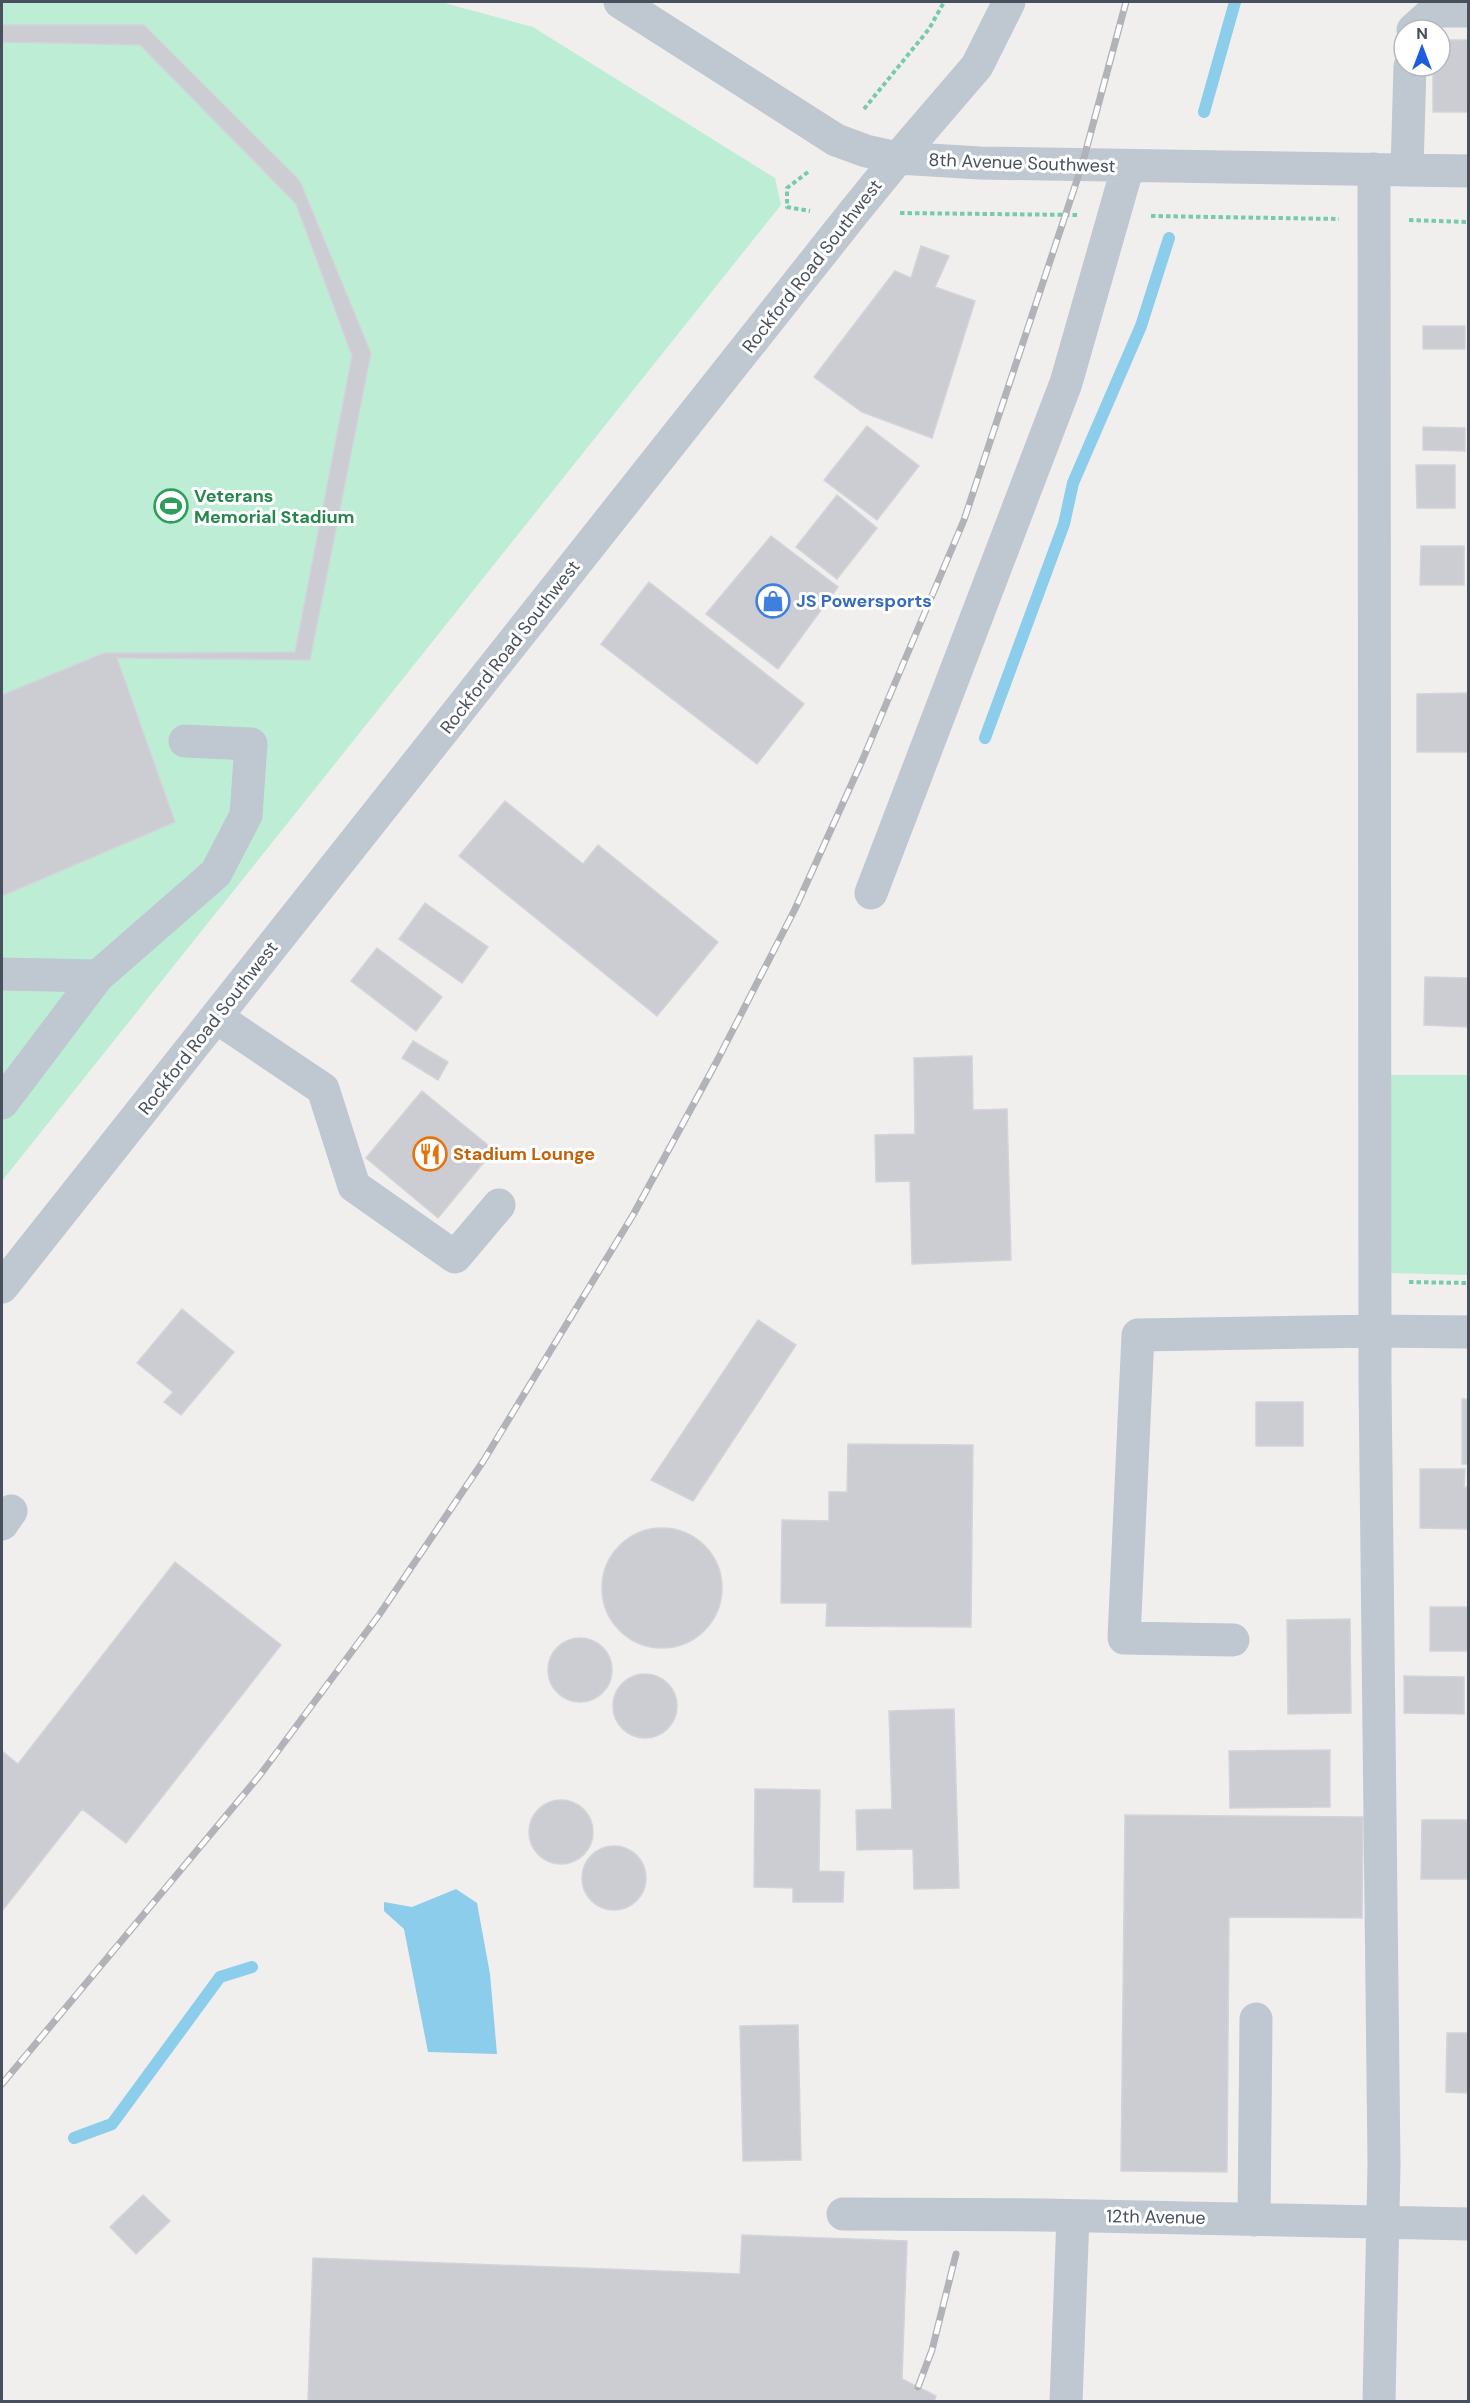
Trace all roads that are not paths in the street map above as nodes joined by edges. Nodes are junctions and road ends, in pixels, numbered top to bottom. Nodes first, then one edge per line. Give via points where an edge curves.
1 (620, 2) edge
2 (1009, 2) edge
3 (1468, 11) edge
4 (1426, 18) edge
5 (1410, 78) edge
6 (898, 158) junction
7 (1128, 166) junction
8 (1374, 169) junction
9 (1407, 170) junction
10 (1468, 171) edge
11 (185, 741) dead end
12 (871, 893) dead end
13 (2, 974) edge
14 (98, 976) junction
15 (216, 1017) junction
16 (2, 1103) edge
17 (498, 1205) dead end
18 (2, 1287) edge
19 (1375, 1331) junction
20 (1468, 1332) edge
21 (1233, 1640) dead end
22 (1256, 2019) dead end
23 (843, 2214) dead end
24 (1073, 2216) junction
25 (1254, 2220) junction
26 (1384, 2222) junction
27 (1468, 2224) edge
28 (1066, 2402) edge
29 (1379, 2402) edge

1 - 6 street, 8th Avenue Southwest via 836,140
2 - 6 street, Rockford Road Southwest via 977,66
3 - 4 street via 1434,11
5 - 9 street
6 - 7 street, 8th Avenue Southwest via 980,164
6 - 15 street, Rockford Road Southwest
7 - 8 street, 8th Avenue Southwest
7 - 12 street via 1066,383
8 - 9 street, 8th Avenue Southwest
8 - 19 street
9 - 10 street, 8th Avenue Southwest
11 - 14 street via 251,744 246,815 216,873
13 - 14 street
14 - 16 street
15 - 17 street via 323,1089 354,1186 455,1257
15 - 18 street, Rockford Road Southwest
19 - 20 street
19 - 21 street via 1138,1335 1124,1638
19 - 26 street
22 - 25 street
23 - 24 street, 12th Avenue
24 - 25 street, 12th Avenue
24 - 28 street
25 - 26 street, 12th Avenue
26 - 27 street, 12th Avenue
26 - 29 street

